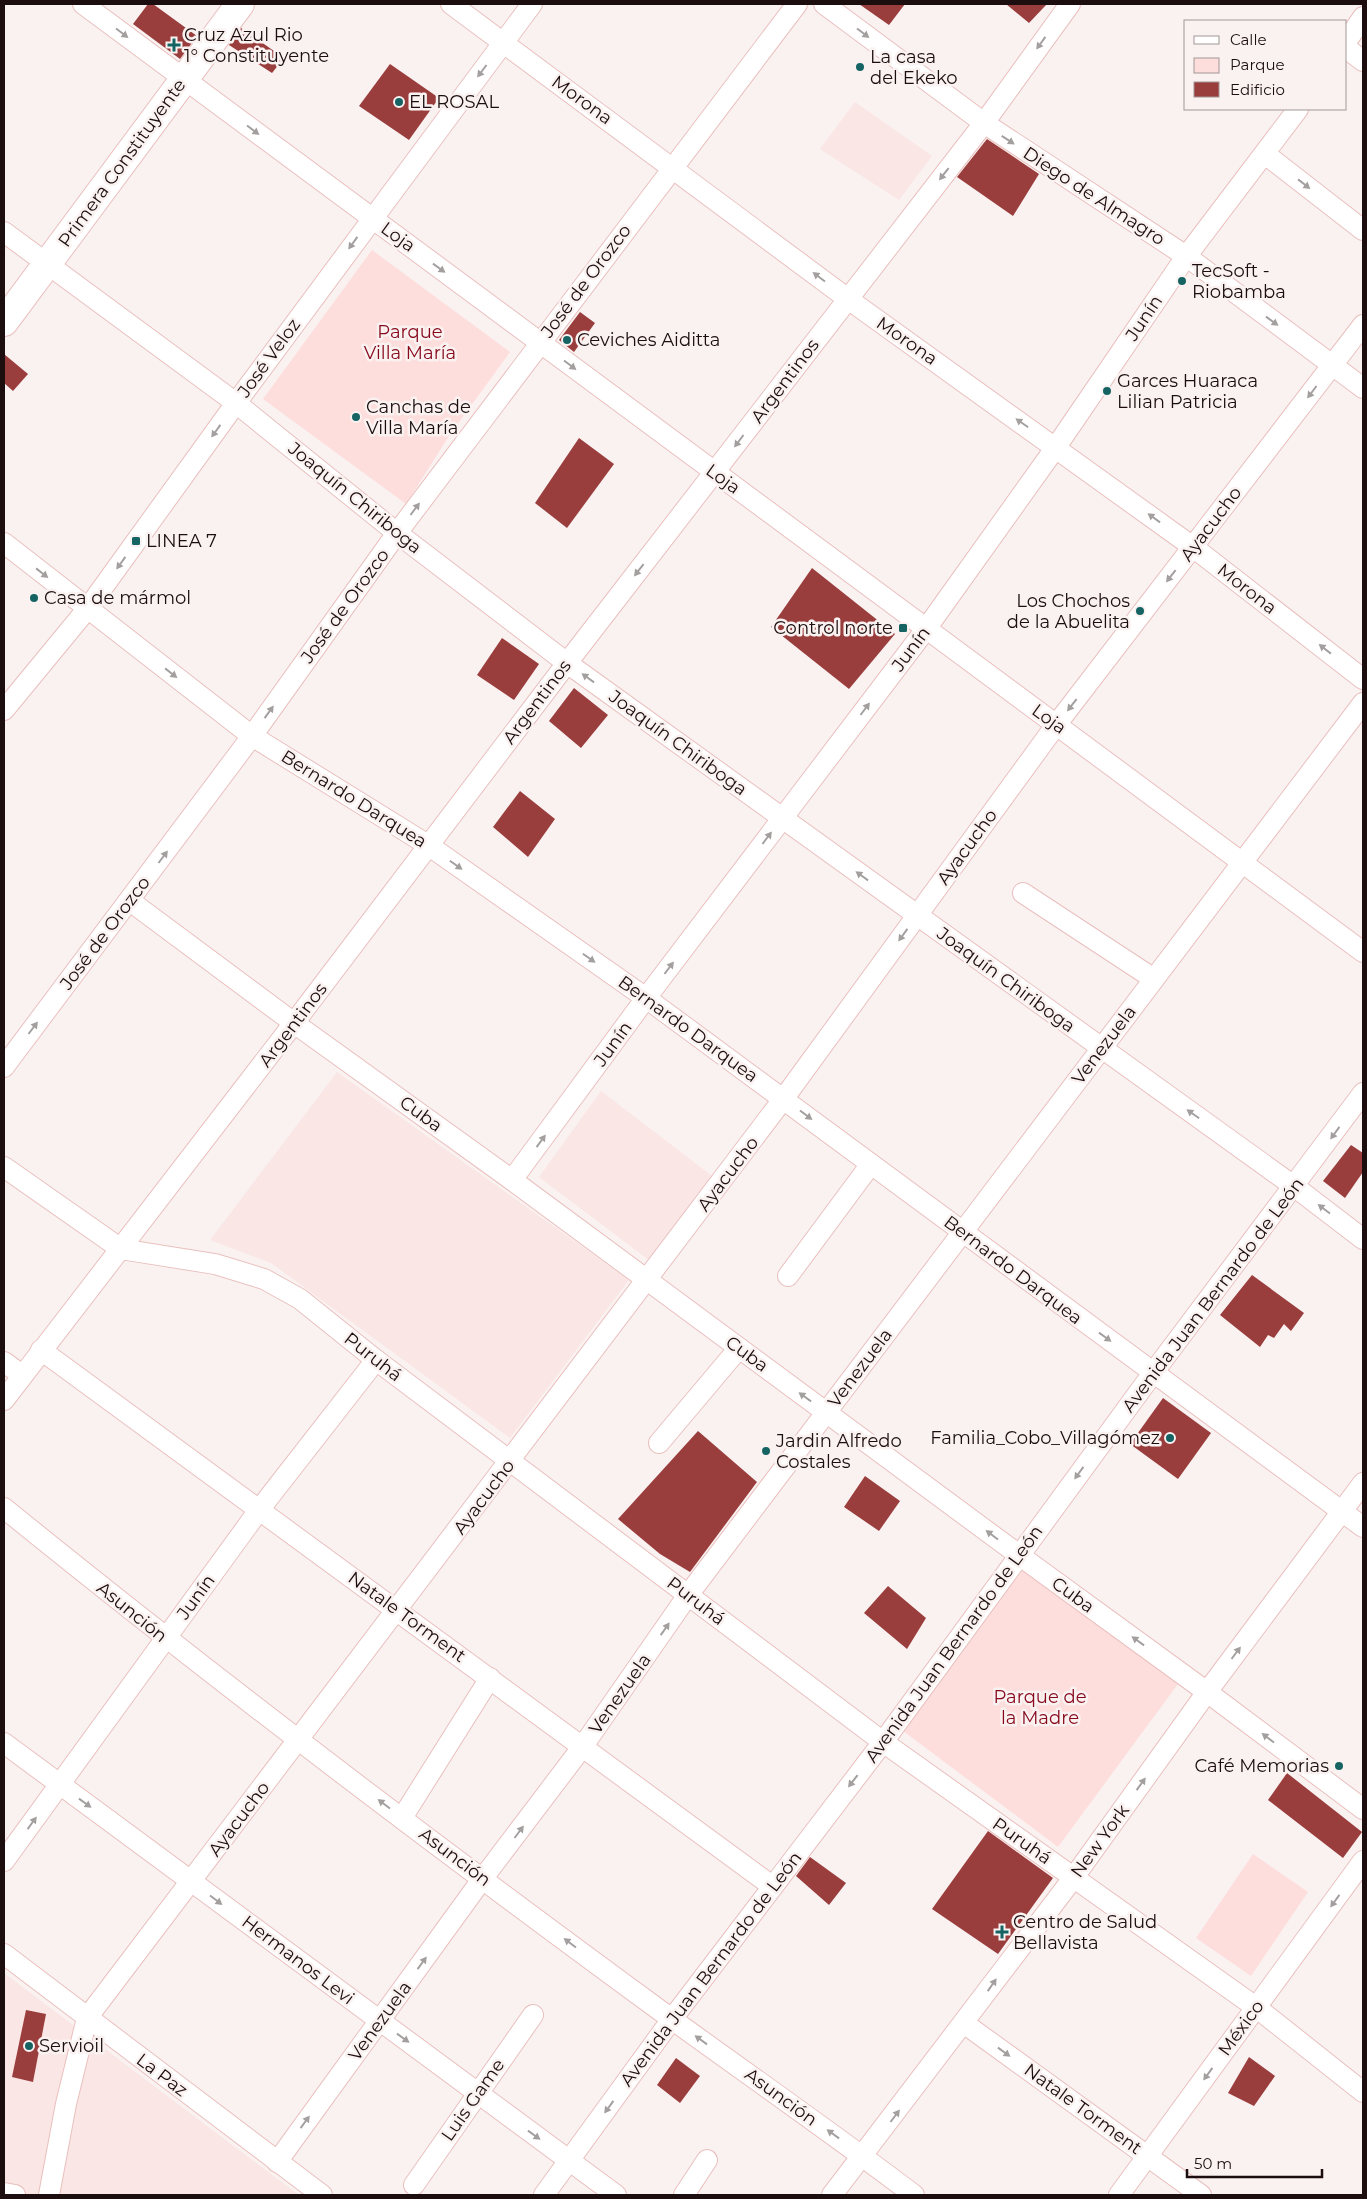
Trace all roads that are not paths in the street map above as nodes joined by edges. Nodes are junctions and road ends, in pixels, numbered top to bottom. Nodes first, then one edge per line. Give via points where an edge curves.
1 (83, 4) edge
2 (240, 4) edge
3 (451, 4) edge
4 (532, 4) edge
5 (797, 4) edge
6 (824, 4) edge
7 (1070, 4) edge
8 (1363, 17) edge
9 (1347, 41) edge
10 (503, 42) junction
11 (1347, 49) edge
12 (1363, 61) edge
13 (184, 78) junction
14 (1297, 110) edge
15 (984, 124) junction
16 (1265, 154) junction
17 (673, 167) junction
18 (372, 218) junction
19 (1363, 230) edge
20 (4, 232) edge
21 (1186, 256) junction
22 (48, 265) junction
23 (848, 299) junction
24 (4, 322) edge
25 (1363, 325) edge
26 (540, 342) junction
27 (1332, 365) junction
28 (1363, 388) edge
29 (236, 403) junction
30 (1056, 447) junction
31 (714, 473) junction
32 (397, 533) junction
33 (4, 544) edge
34 (1194, 547) junction
35 (88, 608) junction
36 (926, 629) junction
37 (567, 663) junction
38 (1363, 679) edge
39 (1363, 703) edge
40 (4, 710) edge
41 (1056, 725) junction
42 (252, 736) junction
43 (782, 818) junction
44 (428, 845) junction
45 (1242, 862) junction
46 (1023, 893) dead end
47 (130, 900) junction
48 (916, 916) junction
49 (1363, 952) edge
50 (1154, 979) junction
51 (646, 998) junction
52 (294, 1023) junction
53 (1102, 1049) junction
54 (4, 1067) edge
55 (1363, 1094) edge
56 (784, 1098) junction
57 (871, 1164) junction
58 (4, 1167) edge
59 (512, 1180) junction
60 (1295, 1187) junction
61 (963, 1232) junction
62 (1363, 1238) edge
63 (121, 1249) junction
64 (788, 1276) dead end
65 (648, 1280) junction
66 (739, 1348) junction
67 (40, 1350) junction
68 (376, 1360) junction
69 (4, 1362) edge
70 (1153, 1373) junction
71 (22, 1375) junction
72 (4, 1400) edge
73 (827, 1412) junction
74 (659, 1443) dead end
75 (511, 1462) junction
76 (1363, 1483) edge
77 (4, 1508) edge
78 (259, 1510) junction
79 (1342, 1511) junction
80 (1363, 1527) edge
81 (1018, 1555) junction
82 (688, 1596) junction
83 (398, 1611) junction
84 (165, 1639) junction
85 (490, 1678) junction
86 (1207, 1692) junction
87 (298, 1740) junction
88 (883, 1742) junction
89 (4, 1743) edge
90 (583, 1746) junction
91 (60, 1784) junction
92 (1363, 1809) edge
93 (402, 1818) junction
94 (4, 1861) edge
95 (1363, 1861) edge
96 (1074, 1877) junction
97 (483, 1878) junction
98 (191, 1881) junction
99 (772, 1886) junction
100 (4, 1954) edge
101 (1257, 2008) junction
102 (532, 2015) dead end
103 (87, 2018) junction
104 (672, 2019) junction
105 (380, 2021) junction
106 (965, 2024) junction
107 (1363, 2092) edge
108 (478, 2094) junction
109 (864, 2156) junction
110 (1148, 2157) junction
111 (707, 2160) dead end
112 (570, 2161) junction
113 (277, 2162) junction
114 (414, 2185) dead end
115 (4, 2193) edge
116 (15, 2195) edge
117 (49, 2195) edge
118 (322, 2195) edge
119 (544, 2195) edge
120 (616, 2195) edge
121 (684, 2195) edge
122 (832, 2195) edge
123 (914, 2195) edge
124 (1119, 2195) edge
125 (1201, 2195) edge

1 -> 13 street, Loja
2 - 13 main road, Primera Constituyente
3 - 10 street, Morona
4 - 10 street, José Veloz
5 - 17 street, José de Orozco
6 -> 15 street, Diego de Almagro
7 -> 15 street, Argentinos
8 - 9 street
10 - 17 street, Morona
10 -> 18 street, José Veloz
11 - 12 street
13 -> 18 street, Loja
13 - 22 main road, Primera Constituyente
14 - 16 street, Junín
15 -> 21 street, Diego de Almagro
15 -> 23 street, Argentinos
16 -> 19 street
16 - 21 street, Junín
23 -> 17 street, Morona
17 - 26 street, José de Orozco
18 -> 26 street, Loja
18 -> 29 street, José Veloz
20 - 22 street, Joaquín Chiriboga
21 -> 27 street, Diego de Almagro
21 - 30 street, Junín
22 - 24 main road, Primera Constituyente
22 - 29 street, Joaquín Chiriboga
30 -> 23 street, Morona
23 -> 31 street, Argentinos
25 - 27 street, Ayacucho
26 -> 31 street, Loja
32 -> 26 street, José de Orozco
27 - 28 street, Diego de Almagro
27 -> 34 street, Ayacucho
29 - 32 street, Joaquín Chiriboga
29 -> 35 street, José Veloz
34 -> 30 street, Morona
30 - 36 street, Junín
31 - 36 street, Loja
31 -> 37 street, Argentinos
32 - 37 street, Joaquín Chiriboga
42 -> 32 street, José de Orozco
33 -> 35 street, Bernardo Darquea
38 -> 34 street, Morona
34 -> 41 street, Ayacucho
35 - 40 street, José Veloz
35 -> 42 street, Bernardo Darquea
36 - 41 street, Loja
43 -> 36 street, Junín
43 -> 37 street, Joaquín Chiriboga
37 - 44 street, Argentinos
39 - 45 street, Venezuela
41 - 45 street, Loja
41 - 48 street, Ayacucho
42 - 44 street, Bernardo Darquea
47 -> 42 street, José de Orozco
48 -> 43 street, Joaquín Chiriboga
51 -> 43 street, Junín
44 -> 51 street, Bernardo Darquea
44 - 52 street, Argentinos
45 - 49 street, Loja
45 - 50 street, Venezuela
46 - 50 street
47 - 52 street, Cuba
54 -> 47 street, José de Orozco
48 - 53 street, Joaquín Chiriboga
48 -> 56 street, Ayacucho
50 - 53 street, Venezuela
51 - 56 street, Bernardo Darquea
59 -> 51 street, Junín
52 - 59 street, Cuba
52 - 63 street, Argentinos
60 -> 53 street, Joaquín Chiriboga
53 - 61 street, Venezuela
55 -> 60 street, Avenida Juan Bernardo de León
56 -> 57 street, Bernardo Darquea
56 - 65 street, Ayacucho
57 - 61 street, Bernardo Darquea
57 - 64 street
58 - 63 street, Puruhá
59 - 65 street, Cuba
62 -> 60 street, Joaquín Chiriboga
60 - 70 street, Avenida Juan Bernardo de León
61 -> 70 street, Bernardo Darquea
61 - 73 street, Venezuela
63 - 67 street, Argentinos
63 - 68 street, Puruhá via 215,1264 264,1279 300,1299
65 - 66 street, Cuba
65 - 75 street, Ayacucho
73 -> 66 street, Cuba
66 - 74 street
67 - 71 street, Argentinos
67 - 78 street, Natale Torment
68 - 75 street, Puruhá
68 - 78 street, Junín
69 - 71 street
70 - 79 street, Bernardo Darquea
70 -> 81 street, Avenida Juan Bernardo de León
71 - 72 street, Argentinos
81 -> 73 street, Cuba
73 - 82 street, Venezuela
75 - 82 street, Puruhá
75 - 83 street, Ayacucho
76 - 79 street, New York
77 - 84 street, Asunción
78 - 83 street, Natale Torment
78 - 84 street, Junín
79 - 80 street, Bernardo Darquea
86 -> 79 street, New York
86 -> 81 street, Cuba
81 - 88 street, Avenida Juan Bernardo de León
82 - 88 street, Puruhá
90 -> 82 street, Venezuela
83 - 85 street, Natale Torment
83 - 87 street, Ayacucho
84 - 87 street, Asunción
84 - 91 street, Junín
85 - 90 street, Natale Torment
85 - 93 street
92 -> 86 street, Cuba
96 -> 86 street, New York
93 -> 87 street, Asunción
87 - 98 street, Ayacucho
88 - 96 street, Puruhá
88 -> 99 street, Avenida Juan Bernardo de León
89 - 91 street, Hermanos Levi
97 -> 90 street, Venezuela
90 - 99 street, Natale Torment
94 -> 91 street, Junín
91 -> 98 street, Hermanos Levi
93 - 97 street, Asunción
95 -> 101 street, México
96 - 101 street, Puruhá
106 -> 96 street, New York
104 -> 97 street, Asunción
105 -> 97 street, Venezuela
98 - 103 street, Ayacucho
98 -> 105 street, Hermanos Levi
99 - 104 street, Avenida Juan Bernardo de León
100 - 103 street, La Paz
101 - 107 street, Puruhá
101 -> 110 street, México
102 - 108 street, Luis Game
103 - 113 street, La Paz
103 - 117 street
109 -> 104 street, Asunción
104 -> 112 street, Avenida Juan Bernardo de León
105 -> 108 street, Hermanos Levi
113 -> 105 street, Venezuela
109 -> 106 street, New York
106 -> 110 street, Natale Torment
108 -> 112 street, Hermanos Levi
108 - 114 street, Luis Game
109 - 122 street, New York
109 - 123 street, Asunción
110 - 124 street, México
110 - 125 street, Natale Torment
111 - 121 street
112 - 119 street, Avenida Juan Bernardo de León
112 - 120 street, Hermanos Levi
113 - 118 street, La Paz
115 - 116 street

